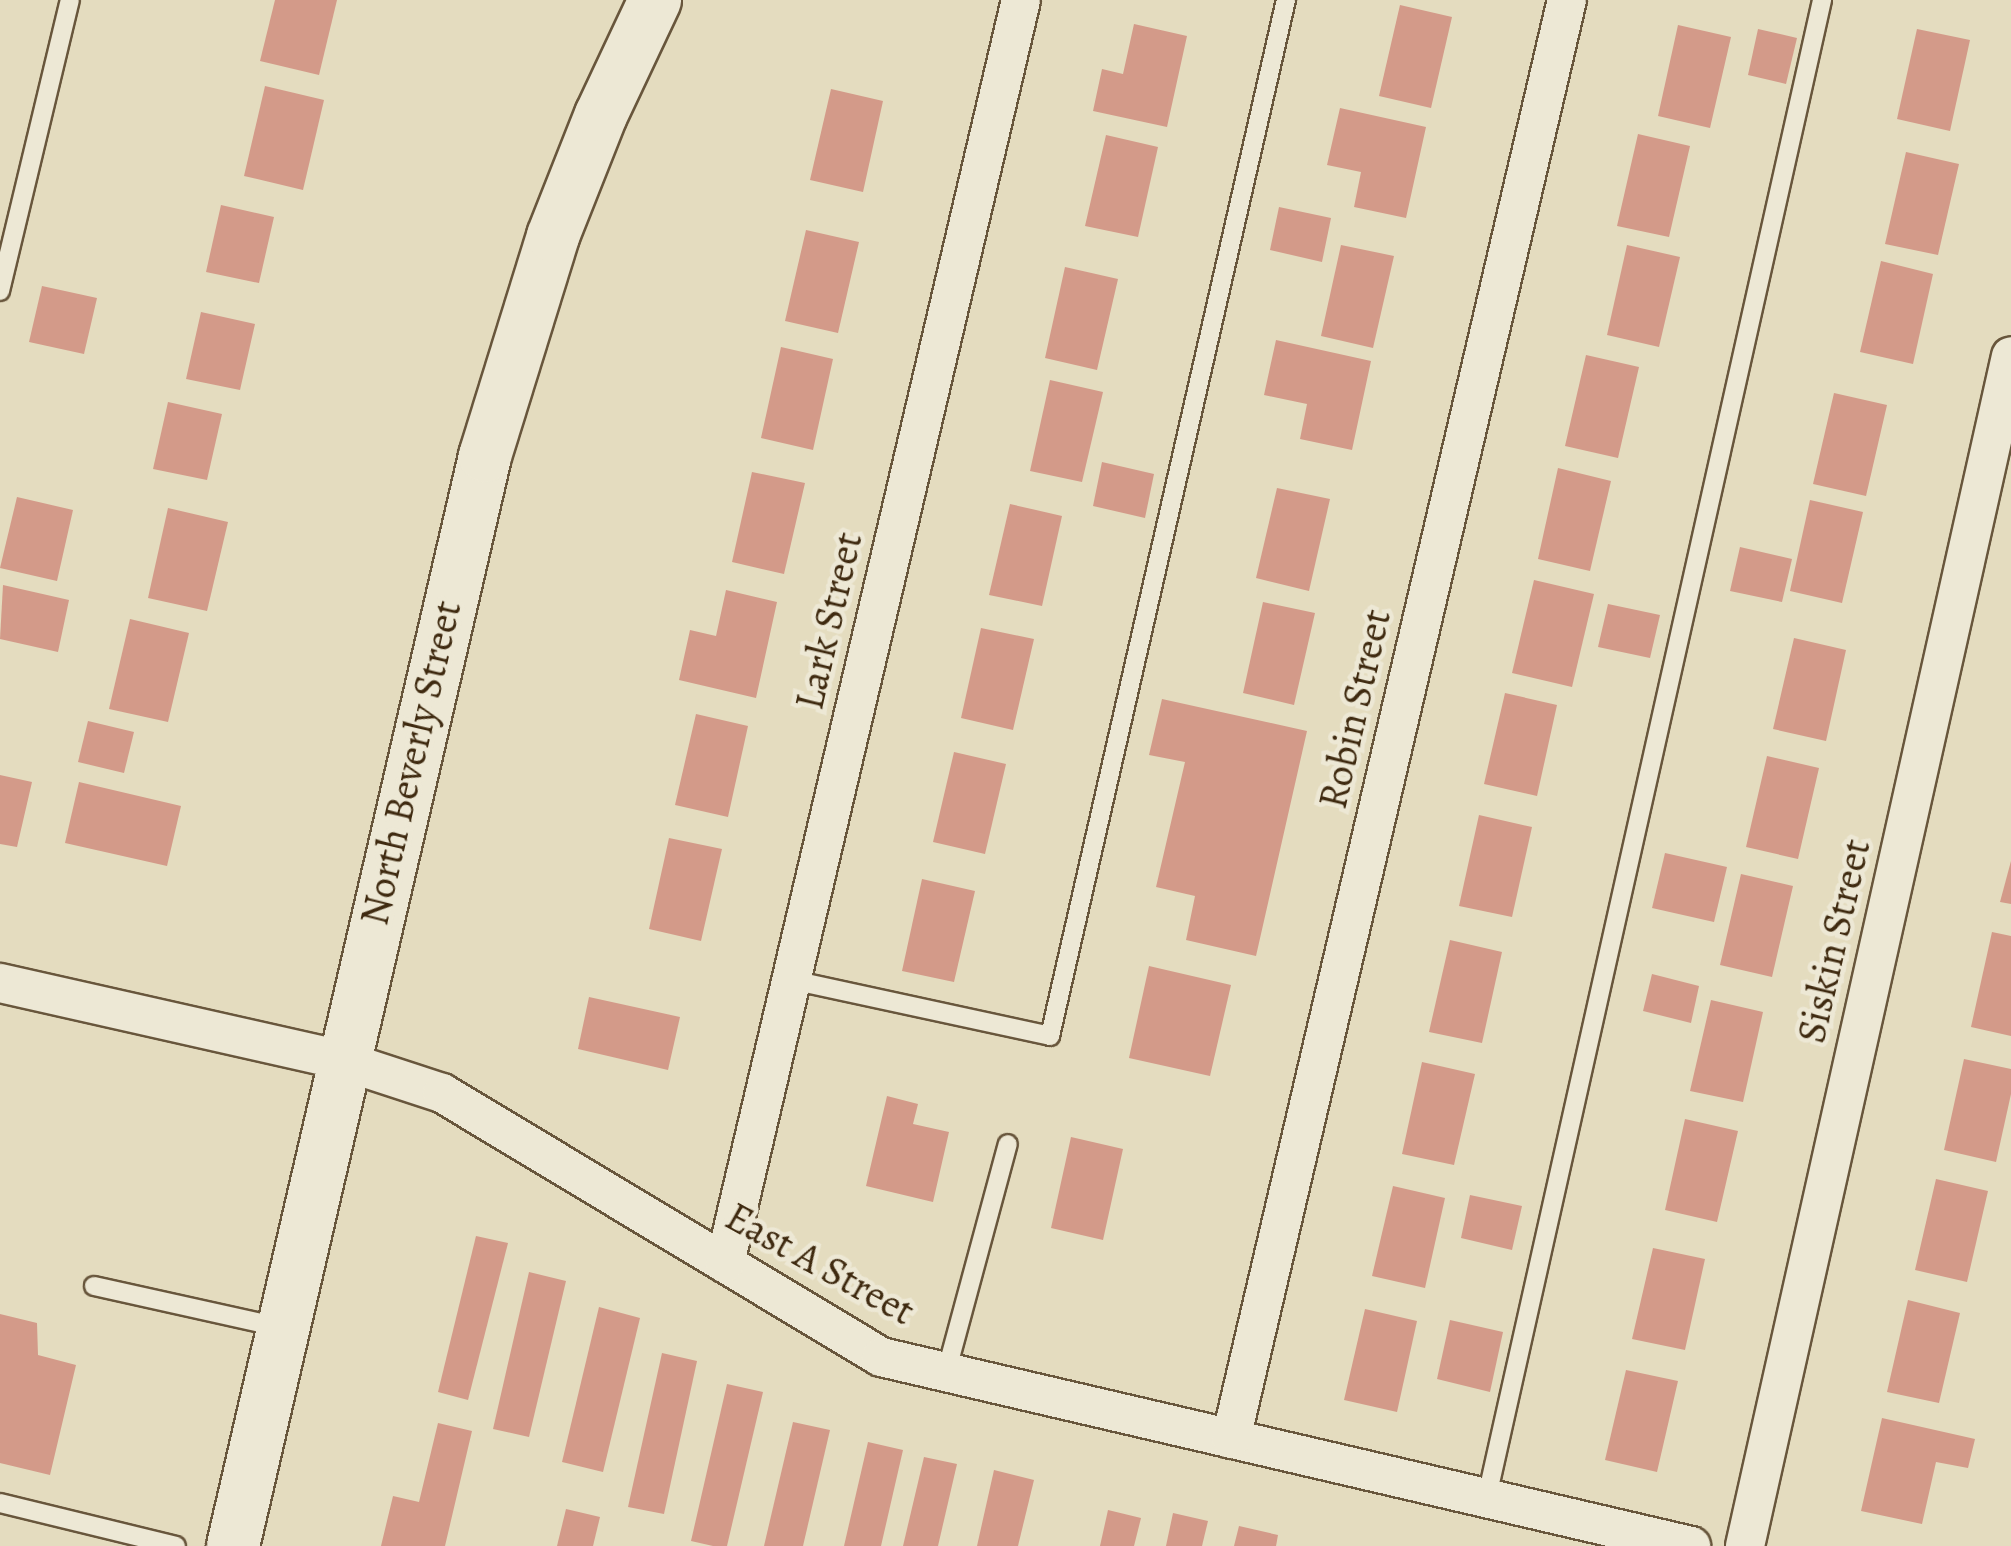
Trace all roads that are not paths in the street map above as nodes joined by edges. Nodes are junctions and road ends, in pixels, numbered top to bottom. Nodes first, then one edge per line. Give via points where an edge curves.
1 (70, 0) edge
2 (655, 0) edge
3 (1021, 0) edge
4 (1286, 0) edge
5 (1567, 0) edge
6 (1822, 0) edge
7 (0, 291) edge
8 (2011, 356) edge
9 (792, 980) junction
10 (0, 983) edge
11 (342, 1060) junction
12 (1008, 1144) dead end
13 (725, 1263) junction
14 (94, 1286) dead end
15 (282, 1327) junction
16 (946, 1374) junction
17 (1231, 1439) junction
18 (1486, 1501) junction
19 (0, 1503) edge
20 (176, 1546) edge
21 (233, 1546) edge
22 (1691, 1546) edge
23 (1745, 1546) edge

1 - 7 lane
2 - 11 main road, North Beverly Street via 594,132 517,341
3 - 9 street, Lark Street
4 - 9 lane via 1050,1036
5 - 17 street, Robin Street
6 - 18 lane
8 - 23 street, Siskin Street
9 - 13 street, Lark Street
10 - 11 street, East A Street
11 - 13 street, East A Street via 442,1093
11 - 15 main road, North Beverly Street
12 - 16 lane
13 - 16 street, East A Street via 881,1357
14 - 15 lane
15 - 21 main road, North Beverly Street
16 - 17 street, East A Street
17 - 18 street, East A Street
18 - 22 street, East A Street
19 - 20 lane

